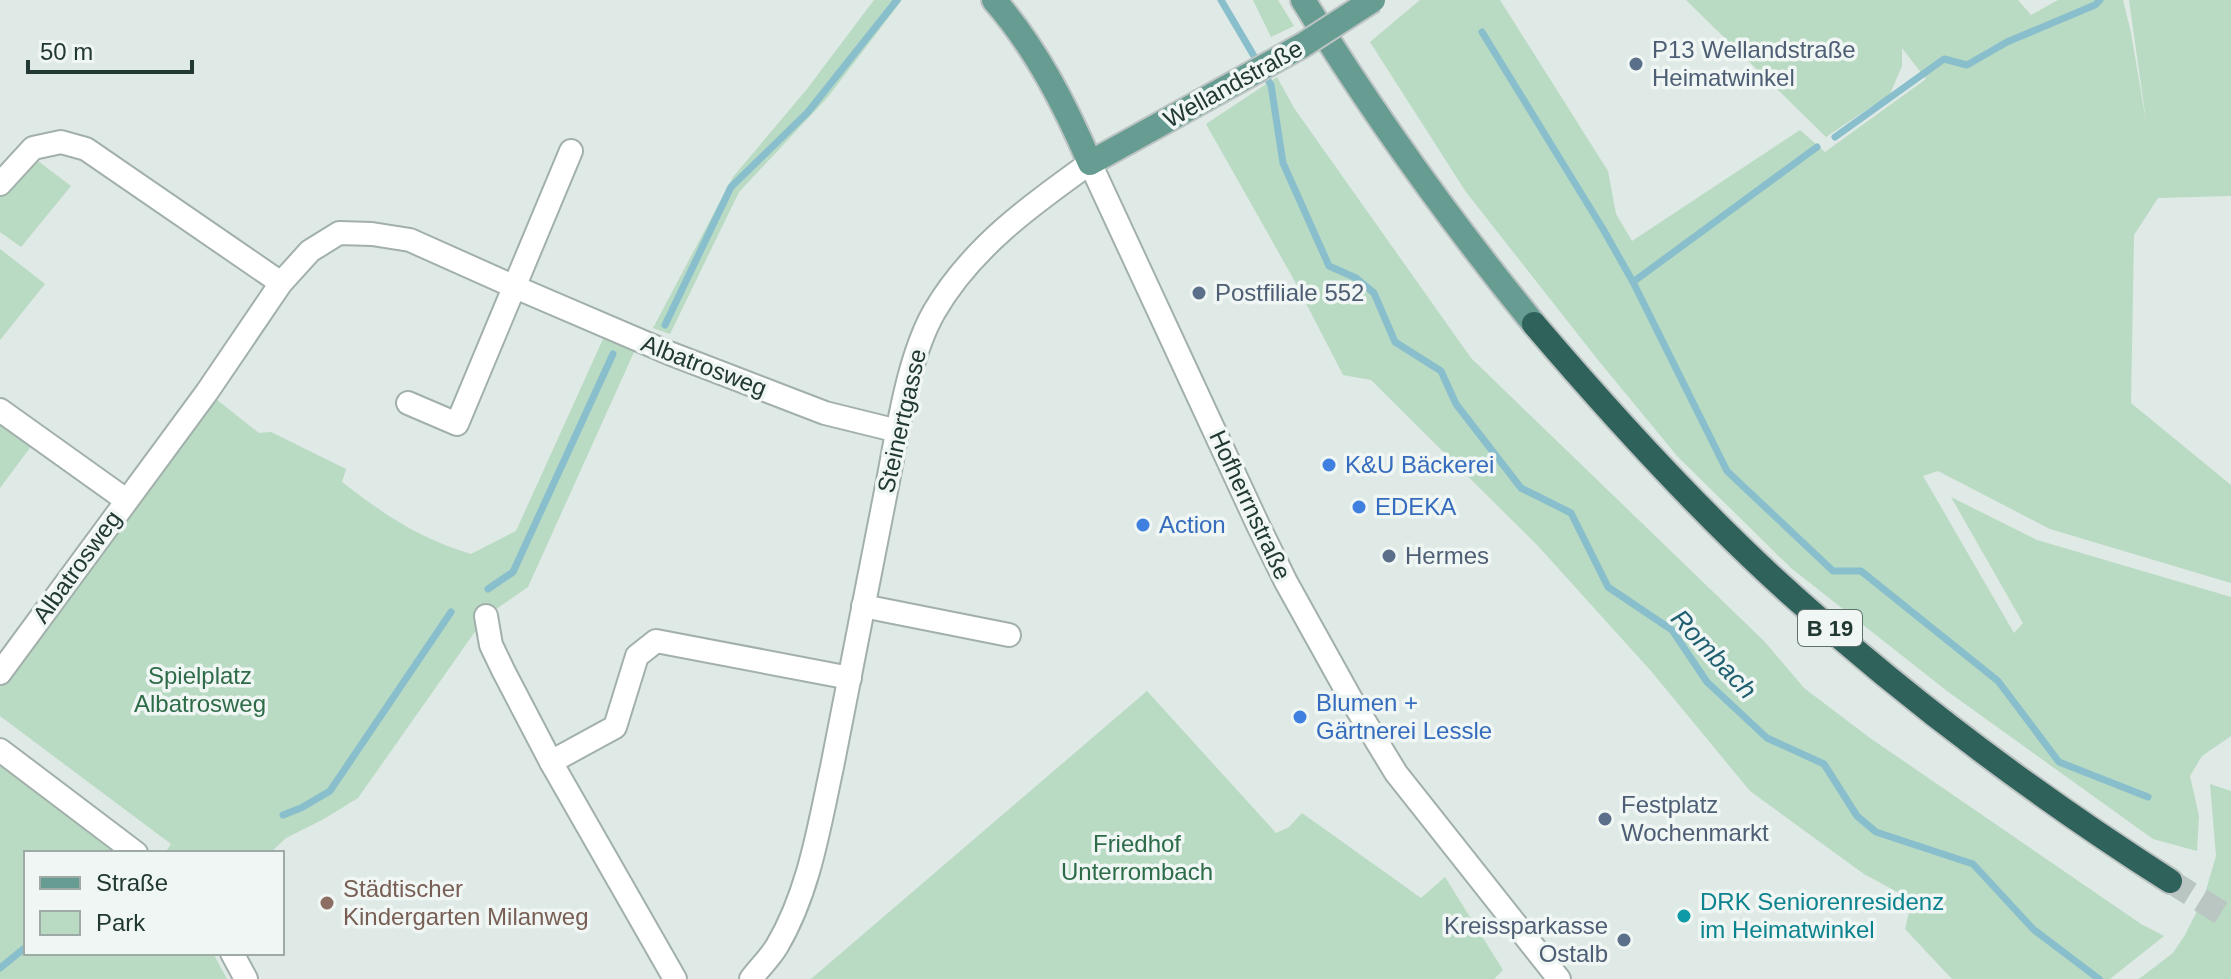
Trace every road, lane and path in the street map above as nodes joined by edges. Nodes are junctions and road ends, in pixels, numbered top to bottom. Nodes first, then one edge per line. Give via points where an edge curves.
1 (994, 0) edge
2 (1303, 0) edge
3 (1373, 0) edge
4 (571, 151) dead end
5 (1090, 163) junction
6 (0, 184) edge
7 (281, 283) junction
8 (515, 287) junction
9 (1534, 324) joint
10 (408, 403) dead end
11 (0, 410) edge
12 (898, 431) junction
13 (126, 500) junction
14 (863, 606) junction
15 (486, 616) dead end
16 (1009, 635) dead end
17 (0, 673) edge
18 (850, 678) junction
19 (0, 750) edge
20 (551, 762) junction
21 (133, 851) edge
22 (2170, 881) tunnel mouth
23 (233, 955) edge
24 (246, 979) edge
25 (675, 979) edge
26 (751, 979) edge
27 (1559, 979) edge

1 - 5 main road, Hofherrnstraße via 1064,105
2 - 9 main road, B 19 via 1418,175
3 - 5 main road, Wellandstraße, bridge
4 - 8 street
5 - 12 street, Steinertgasse via 1025,210 953,283 918,344
5 - 27 street, Hofherrnstraße via 1258,525 1351,699 1396,773
6 - 7 street via 33,148 61,142 86,149
7 - 8 street, Albatrosweg via 310,251 339,233 350,233 410,240
7 - 13 street, Albatrosweg
8 - 10 street via 457,424
8 - 12 street, Albatrosweg via 825,413
9 - 22 highway, B 19 via 1678,485 1835,633 1994,761
11 - 13 street, Albatrosweg
12 - 14 street, Steinertgasse
13 - 17 street, Albatrosweg
14 - 16 street
14 - 18 street, Steinertgasse
15 - 20 street via 491,645
18 - 20 street via 656,641 637,656 615,727
18 - 26 street, Steinertgasse via 800,897 777,947
19 - 21 street
20 - 25 street
23 - 24 street

